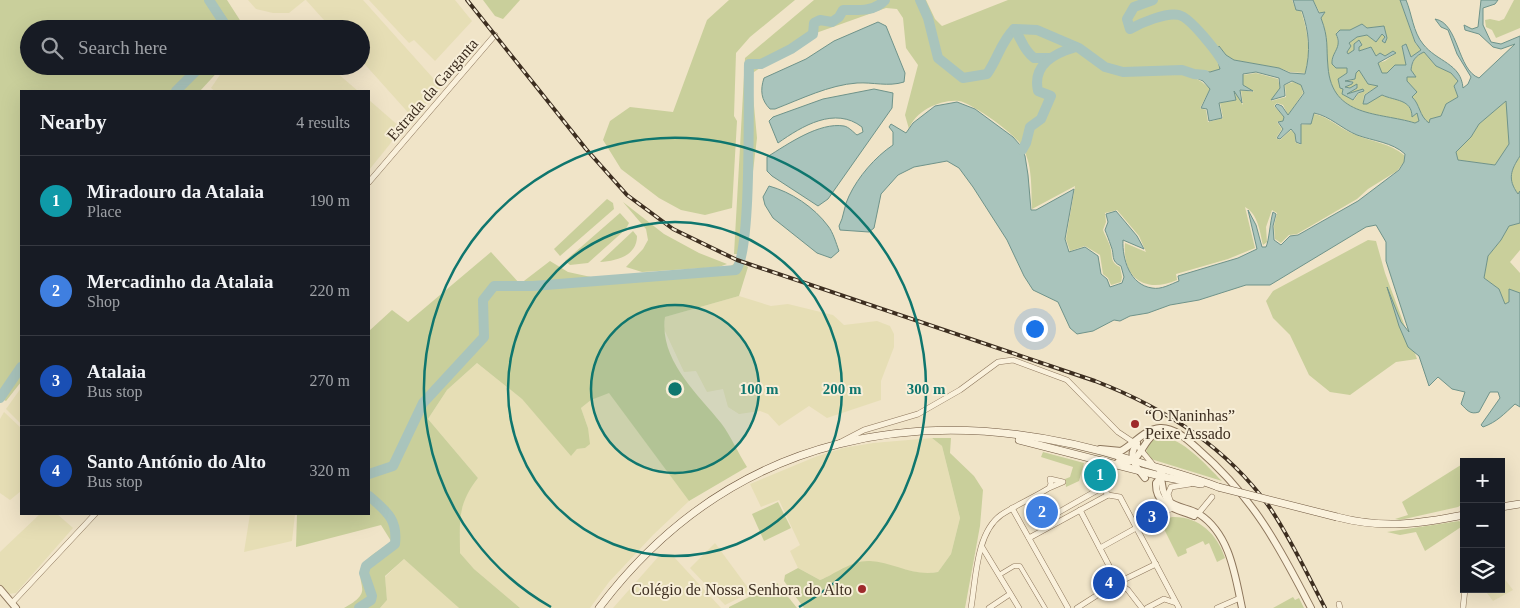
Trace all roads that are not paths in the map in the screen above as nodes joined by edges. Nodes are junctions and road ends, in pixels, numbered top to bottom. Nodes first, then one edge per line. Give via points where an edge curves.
1 (495, 35) dead end
2 (370, 181) edge
3 (964, 430) junction
4 (839, 444) junction
5 (1071, 444) junction
6 (1056, 449) junction
7 (1133, 449) junction
8 (1141, 451) junction
9 (1210, 459) junction
10 (1124, 466) junction
11 (1154, 466) junction
12 (1139, 471) junction
13 (1161, 476) junction
14 (1145, 478) junction
15 (1201, 480) junction
16 (1215, 486) junction
17 (1049, 488) junction
18 (1108, 495) junction
19 (1212, 497) dead end
20 (1160, 498) junction
21 (1520, 504) edge
22 (1173, 506) junction
23 (1505, 506) edge
24 (1012, 508) junction
25 (1080, 510) junction
26 (1198, 514) junction
27 (94, 515) edge
28 (1460, 516) edge
29 (1449, 518) junction
30 (1460, 519) edge
31 (1052, 525) junction
32 (1137, 528) junction
33 (1218, 534) junction
34 (1029, 538) junction
35 (982, 546) junction
36 (1100, 548) junction
37 (1156, 564) junction
38 (999, 575) junction
39 (1118, 583) junction
40 (0, 589) edge
41 (1169, 590) junction
42 (1465, 593) edge
43 (1010, 594) junction
44 (1240, 598) junction
45 (1161, 600) junction
46 (14, 606) edge
47 (1178, 606) edge
48 (599, 608) edge
49 (971, 608) edge
50 (989, 608) edge
51 (1019, 608) edge
52 (1045, 608) edge
53 (1068, 608) edge
54 (1077, 608) edge
55 (1142, 608) edge
56 (1147, 608) edge
57 (1218, 608) edge
58 (1242, 608) edge
59 (1311, 608) edge
60 (1463, 608) edge

1 - 2 street, Estrada da Garganta
3 - 4 main road via 891,433
3 - 5 main road
3 - 6 main road
4 - 7 street via 851,435 918,414 960,390 992,366 1013,360 1059,376 1080,393
4 - 48 main road via 754,474 696,510 643,556
5 - 7 main road
5 - 7 street via 1115,452
6 - 7 street via 1122,463
6 - 10 main road
7 - 8 street
7 - 8 street
7 - 9 street via 1144,434 1156,428 1169,429
7 - 11 main road
7 - 12 street
8 - 9 street via 1153,435 1163,432
8 - 11 street
9 - 59 street via 1265,523
10 - 12 main road
10 - 14 street
11 - 13 street
11 - 15 main road
12 - 13 main road
12 - 14 street
13 - 15 street via 1174,474
13 - 16 main road
13 - 20 street via 1156,485
13 - 22 street via 1163,493
14 - 20 street
15 - 16 main road
16 - 22 street via 1174,486 1168,492
16 - 29 main road, bridge via 1353,521 1396,525
17 - 17 street via 1063,482 1050,479
17 - 24 street
18 - 25 street
18 - 31 street via 1103,487 1052,516
18 - 32 street via 1121,498
19 - 26 street
20 - 22 street
21 - 23 main road
22 - 26 street
22 - 32 street
22 - 33 street via 1200,519
24 - 34 street
24 - 35 street via 989,525
25 - 31 street
25 - 36 street
26 - 33 street
27 - 46 street
28 - 29 main road
29 - 30 street
31 - 34 street
32 - 36 street
32 - 37 street
33 - 44 street via 1231,560
34 - 53 street
35 - 38 street
35 - 49 street
36 - 39 street
37 - 39 street
37 - 41 street
38 - 43 street
38 - 52 street via 1020,566
39 - 54 street
39 - 55 street
40 - 46 street
41 - 45 street
41 - 47 street
42 - 60 street
43 - 50 street
43 - 51 street
44 - 57 street
44 - 58 street
45 - 47 street via 1169,599
45 - 56 street

